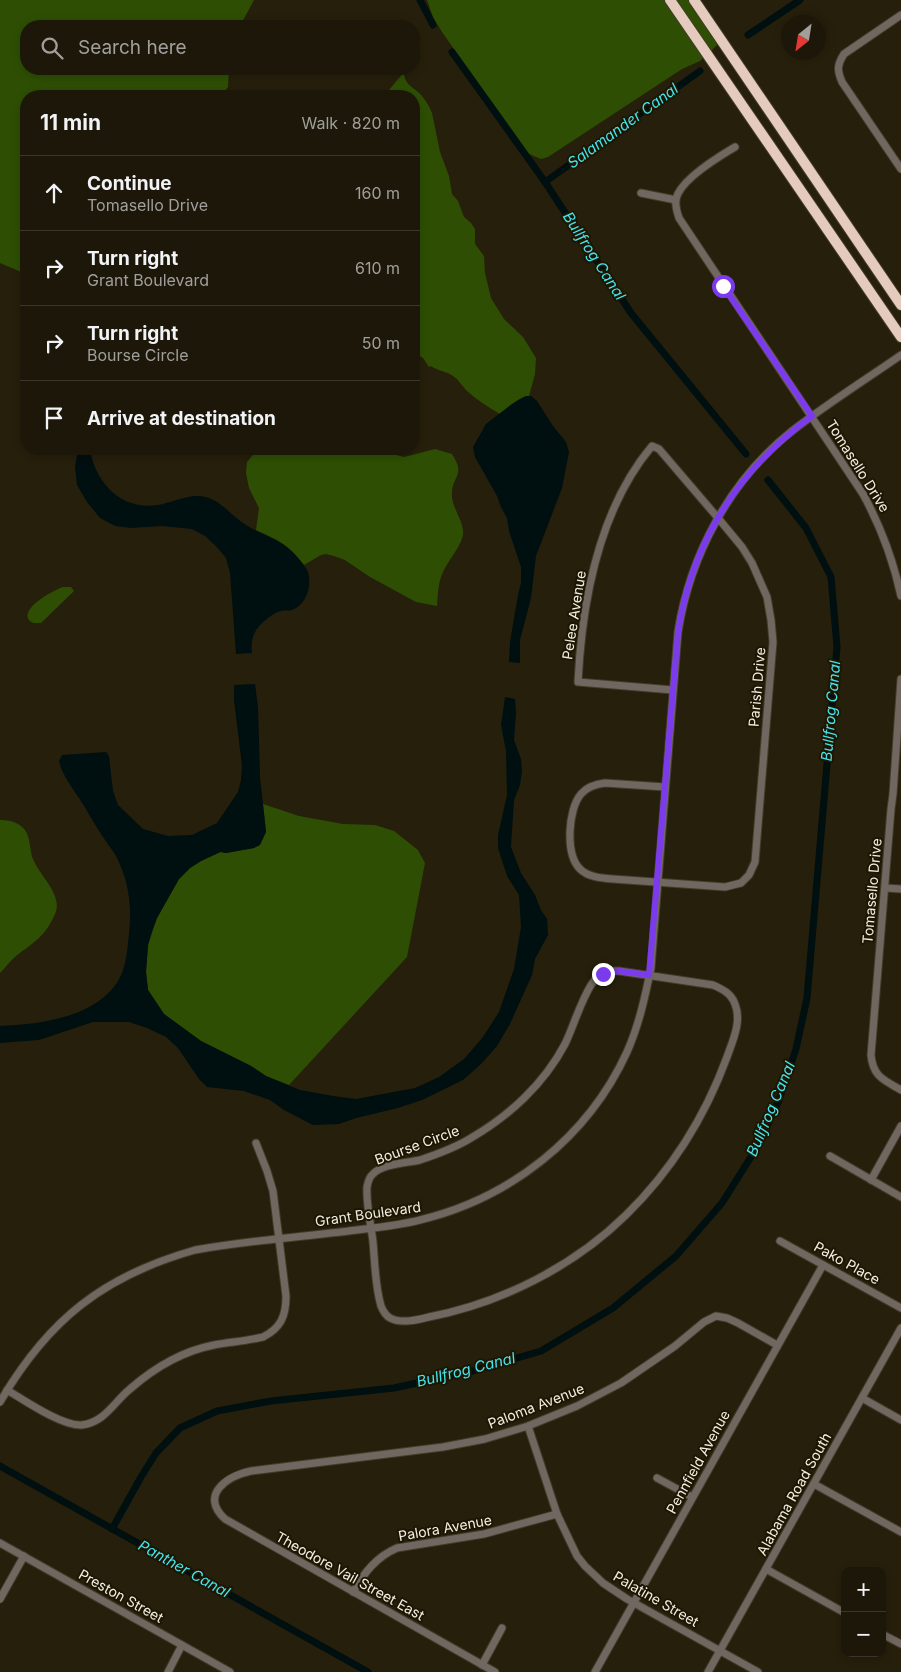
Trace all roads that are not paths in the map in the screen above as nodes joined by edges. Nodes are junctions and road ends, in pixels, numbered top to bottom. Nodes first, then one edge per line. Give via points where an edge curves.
1 (670, 0) edge
2 (694, 0) edge
3 (901, 15) edge
4 (735, 147) dead end
5 (901, 169) edge
6 (641, 193) dead end
7 (676, 200) junction
8 (901, 305) edge
9 (901, 337) edge
10 (901, 355) edge
11 (812, 416) junction
12 (652, 446) joint
13 (718, 518) junction
14 (901, 596) edge
15 (901, 679) edge
16 (673, 690) junction
17 (665, 787) junction
18 (897, 795) edge
19 (658, 882) junction
20 (886, 888) junction
21 (901, 888) edge
22 (649, 975) junction
23 (901, 1090) edge
24 (901, 1126) edge
25 (256, 1143) dead end
26 (830, 1156) dead end
27 (871, 1180) junction
28 (901, 1197) edge
29 (371, 1228) junction
30 (278, 1239) junction
31 (780, 1240) dead end
32 (823, 1265) junction
33 (901, 1308) edge
34 (901, 1328) edge
35 (777, 1345) junction
36 (7, 1390) junction
37 (862, 1398) junction
38 (0, 1402) edge
39 (901, 1420) edge
40 (528, 1426) junction
41 (657, 1478) dead end
42 (814, 1484) junction
43 (219, 1487) joint
44 (692, 1497) junction
45 (557, 1514) junction
46 (901, 1532) edge
47 (0, 1543) edge
48 (24, 1556) junction
49 (766, 1569) junction
50 (353, 1592) junction
51 (0, 1599) edge
52 (634, 1602) junction
53 (843, 1612) edge
54 (502, 1628) dead end
55 (886, 1636) edge
56 (901, 1644) edge
57 (182, 1645) junction
58 (720, 1650) junction
59 (482, 1664) junction
60 (168, 1672) edge
61 (230, 1672) edge
62 (495, 1672) edge
63 (595, 1672) edge
64 (708, 1672) edge
65 (758, 1672) edge

1 - 9 highway
2 - 8 highway
3 - 5 street via 844,54 837,72
4 - 7 street via 690,178
6 - 7 street
7 - 11 street, Tomasello Drive via 676,211 682,225
10 - 11 street, Grant Boulevard
11 - 13 street, Grant Boulevard via 756,465
11 - 14 street, Tomasello Drive via 863,494 880,527
12 - 13 street, Parish Drive
12 - 16 street, Pelee Avenue via 640,460 624,490 607,526 595,563 585,606 578,682
13 - 16 street, Grant Boulevard via 688,587 680,624
13 - 19 street, Parish Drive via 742,547 759,576 771,620 773,642 755,862 749,875 733,886
15 - 18 street, Tomasello Drive
16 - 17 street, Grant Boulevard
17 - 19 street, Grant Boulevard
17 - 19 street via 606,783 587,788 577,801 571,833 572,855 580,869 588,874
18 - 20 street, Tomasello Drive via 889,827
19 - 22 street, Grant Boulevard
20 - 21 street
20 - 23 street, Tomasello Drive via 871,1055 876,1073
22 - 29 street, Grant Boulevard via 635,1032 616,1074 588,1116 556,1149 495,1193 465,1207 420,1220
22 - 29 street, Bourse Circle via 619,971 597,978 586,992 553,1063 527,1096 502,1118 462,1144 373,1173 367,1186
22 - 29 street, Bourse Circle via 705,983 723,990 735,1002 738,1020 722,1072 699,1121 661,1178 623,1218 584,1250 522,1286 486,1302 399,1321 391,1319 381,1306
24 - 27 street
25 - 30 street via 273,1191
26 - 27 street
27 - 28 street
29 - 30 street, Grant Boulevard
30 - 36 street, Grant Boulevard via 211,1247 168,1258 104,1288 52,1330 27,1359
30 - 36 street via 286,1305 283,1320 272,1332 256,1339 201,1348 170,1361 129,1389 100,1419 81,1425 57,1419
31 - 32 street, Pako Place
32 - 33 street, Pako Place
32 - 35 street, Pennfield Avenue
34 - 37 street, Alabama Road South
35 - 40 street, Paloma Avenue via 732,1320 716,1316 621,1383
35 - 44 street, Pennfield Avenue
36 - 38 street, Grant Boulevard
37 - 39 street
37 - 42 street, Alabama Road South
40 - 43 street, Paloma Avenue via 444,1447 251,1471 233,1476
40 - 45 street, Palatine Street
41 - 44 street
42 - 46 street
42 - 49 street, Alabama Road South
43 - 50 street, Theodore Vail Street East via 216,1505 225,1519
44 - 52 street, Pennfield Avenue
45 - 50 street, Palora Avenue via 484,1534 389,1551 375,1561
45 - 52 street, Palatine Street via 585,1566 603,1583
47 - 48 street, Preston Street
48 - 51 street
48 - 57 street, Preston Street
49 - 53 street
49 - 58 street, Alabama Road South
50 - 59 street, Theodore Vail Street East
52 - 58 street, Palatine Street
52 - 63 street, Pennfield Avenue
54 - 59 street
55 - 56 street
57 - 60 street
57 - 61 street, Preston Street
58 - 64 street, Alabama Road South
58 - 65 street, Palatine Street
59 - 62 street, Theodore Vail Street East

